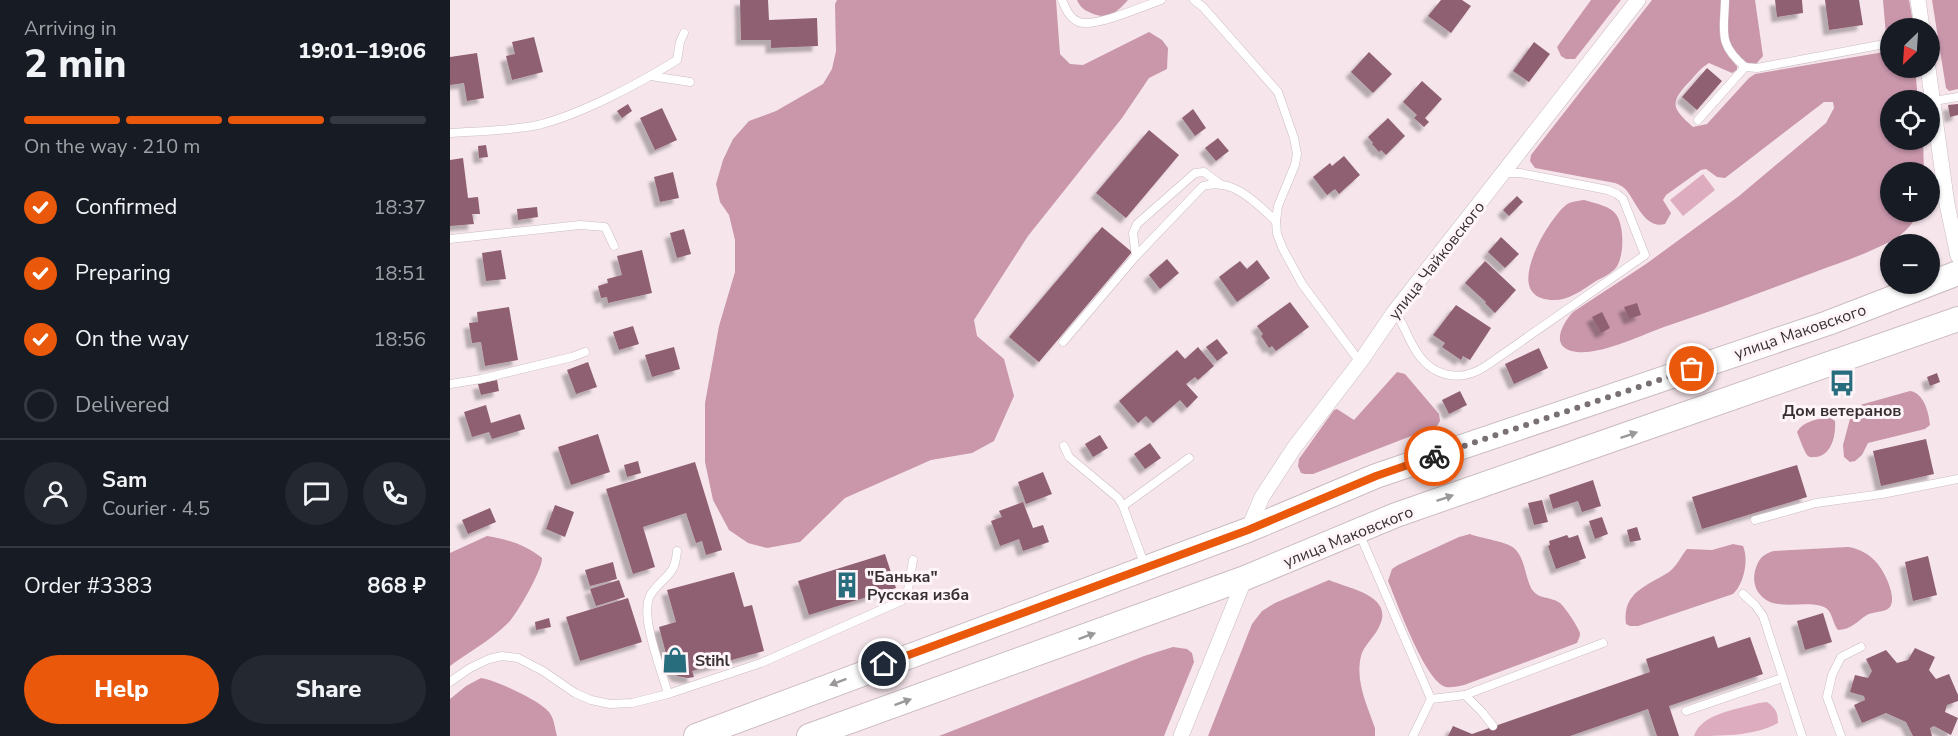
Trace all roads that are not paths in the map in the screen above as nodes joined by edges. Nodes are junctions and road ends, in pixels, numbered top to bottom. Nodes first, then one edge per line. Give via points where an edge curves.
1 (1062, 0) edge
2 (1161, 0) edge
3 (1194, 0) edge
4 (1638, 0) edge
5 (1918, 0) edge
6 (1725, 1) edge
7 (1921, 18) edge
8 (684, 33) dead end
9 (1880, 45) edge
10 (1745, 67) junction
11 (651, 76) junction
12 (690, 82) dead end
13 (1958, 97) edge
14 (1940, 100) edge
15 (1698, 120) dead end
16 (450, 133) edge
17 (1940, 135) edge
18 (1504, 173) junction
19 (1221, 184) junction
20 (1952, 202) edge
21 (1276, 221) junction
22 (450, 239) edge
23 (614, 246) dead end
24 (1136, 256) junction
25 (1958, 256) edge
26 (1958, 273) edge
27 (1395, 311) junction
28 (1958, 319) edge
29 (1063, 342) dead end
30 (585, 352) dead end
31 (1360, 362) junction
32 (450, 384) edge
33 (1064, 446) dead end
34 (1189, 458) dead end
35 (1958, 479) edge
36 (1123, 506) junction
37 (1755, 520) dead end
38 (1248, 530) junction
39 (1358, 531) junction
40 (677, 551) dead end
41 (912, 560) dead end
42 (1145, 568) junction
43 (1245, 578) junction
44 (1743, 594) dead end
45 (1603, 643) dead end
46 (1861, 647) dead end
47 (1782, 678) junction
48 (450, 682) edge
49 (668, 693) junction
50 (1465, 695) junction
51 (1431, 699) junction
52 (1686, 711) dead end
53 (1493, 726) dead end
54 (696, 736) edge
55 (809, 736) edge
56 (1181, 736) edge
57 (1413, 736) edge
58 (1802, 736) edge
59 (1841, 736) edge

1 - 2 lane via 1069,16 1080,23 1102,21
3 - 21 lane via 1278,92 1297,154
4 - 18 street, улица Чайковского
5 - 7 street
6 - 10 lane via 1724,38 1731,56
8 - 11 lane via 677,60
9 - 10 lane
10 - 15 lane
11 - 12 lane
11 - 16 lane via 586,108 540,124
13 - 14 lane
17 - 20 street
18 - 27 street, улица Чайковского
18 - 27 lane via 1617,194 1623,199 1645,255 1467,376 1437,371 1420,356
19 - 21 lane via 1248,195
19 - 24 lane via 1203,186
19 - 24 lane via 1204,172 1194,173 1137,224 1133,233
20 - 25 street
21 - 31 lane via 1283,249 1302,284
22 - 23 lane via 580,225 605,227
24 - 29 lane
26 - 38 highway, улица Маковского via 1828,323 1376,476
27 - 31 street, улица Чайковского
39 -> 28 highway, улица Маковского
30 - 32 lane
31 - 38 street, улица Чайковского via 1281,468 1262,497
33 - 36 lane via 1069,457 1111,491
34 - 36 lane
35 - 37 lane via 1816,503
36 - 42 lane
38 - 42 highway, улица Маковского
39 - 43 highway, улица Маковского
39 - 51 lane
40 - 49 lane via 674,568 647,602 650,629
41 - 49 lane via 908,590 901,601 761,663
42 -> 54 highway, улица Маковского
55 -> 43 highway, улица Маковского
43 - 56 street
44 - 47 lane via 1763,616
45 - 50 lane
46 - 59 lane via 1841,657 1827,697
47 - 52 lane
47 - 58 lane
48 - 49 lane via 470,668 502,656 518,657 575,693 610,704 632,703
50 - 51 lane
50 - 53 lane
51 - 57 lane

